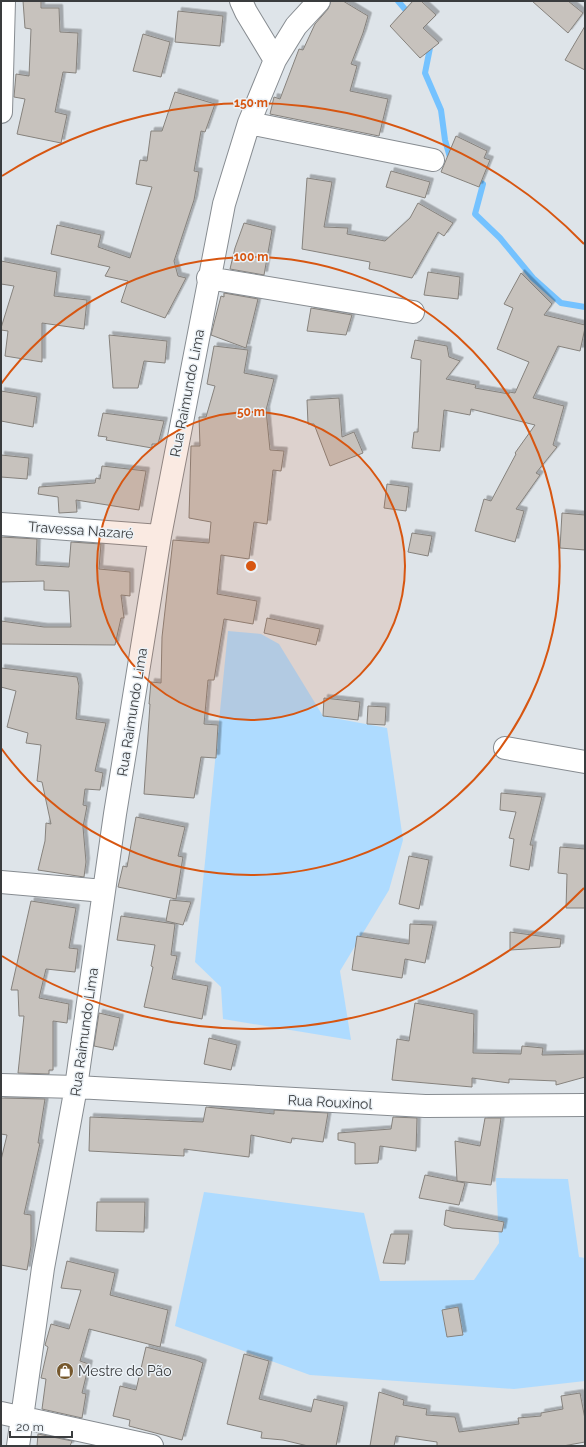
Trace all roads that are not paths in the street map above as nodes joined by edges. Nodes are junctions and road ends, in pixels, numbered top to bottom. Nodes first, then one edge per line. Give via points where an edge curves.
1 (4, 1) edge
2 (241, 1) edge
3 (319, 1) edge
4 (275, 60) junction
5 (1, 112) edge
6 (249, 123) junction
7 (432, 160) dead end
8 (208, 278) junction
9 (413, 312) dead end
10 (1, 524) edge
11 (160, 536) junction
12 (505, 748) dead end
13 (585, 762) edge
14 (1, 882) edge
15 (104, 891) junction
16 (1, 1085) edge
17 (76, 1087) junction
18 (585, 1105) edge
19 (1, 1413) edge
20 (23, 1416) junction
21 (18, 1446) edge
22 (152, 1446) edge

1 - 5 street
2 - 4 street
3 - 4 street, Rua Raimundo Lima via 296,26
4 - 6 street, Rua Raimundo Lima
6 - 7 street
6 - 8 street, Rua Raimundo Lima via 224,204
8 - 9 street
8 - 11 street, Rua Raimundo Lima
10 - 11 street, Travessa Nazaré
11 - 15 street, Rua Raimundo Lima
12 - 13 street
14 - 15 street
15 - 17 street, Rua Raimundo Lima
16 - 17 street, Rua Rouxinol
17 - 18 street, Rua Rouxinol via 425,1106
17 - 20 street, Rua Raimundo Lima via 43,1268
19 - 20 street
20 - 21 street, Rua Raimundo Lima
20 - 22 street

